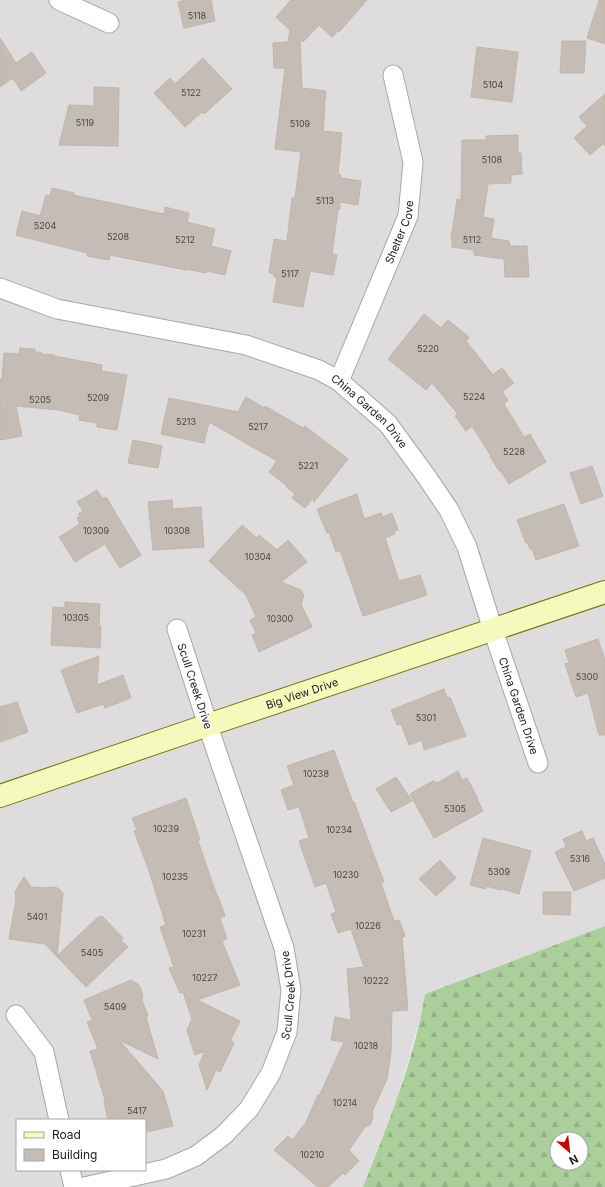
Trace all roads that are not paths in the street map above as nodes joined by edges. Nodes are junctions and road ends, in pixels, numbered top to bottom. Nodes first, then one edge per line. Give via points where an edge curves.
1 (59, 0) edge
2 (109, 23) dead end
3 (393, 75) dead end
4 (0, 288) edge
5 (339, 381) junction
6 (605, 592) edge
7 (177, 629) dead end
8 (493, 630) junction
9 (208, 725) junction
10 (538, 763) dead end
11 (0, 796) edge
12 (16, 1015) dead end
13 (59, 1119) edge
14 (70, 1171) edge
15 (74, 1187) edge
16 (84, 1187) edge

1 - 2 street
3 - 5 street, Shelter Cove via 413,162 408,216
4 - 5 street, China Garden Drive via 57,309 246,345 319,370
5 - 8 street, China Garden Drive via 388,424 449,510 467,547
6 - 8 street, Big View Drive
7 - 9 street, Scull Creek Drive
8 - 9 street, Big View Drive
8 - 10 street, China Garden Drive
9 - 11 street, Big View Drive
9 - 16 street, Scull Creek Drive via 284,948 291,990 287,1032 271,1073 249,1109 224,1134 196,1156 166,1169
12 - 13 street via 44,1052
14 - 15 street

